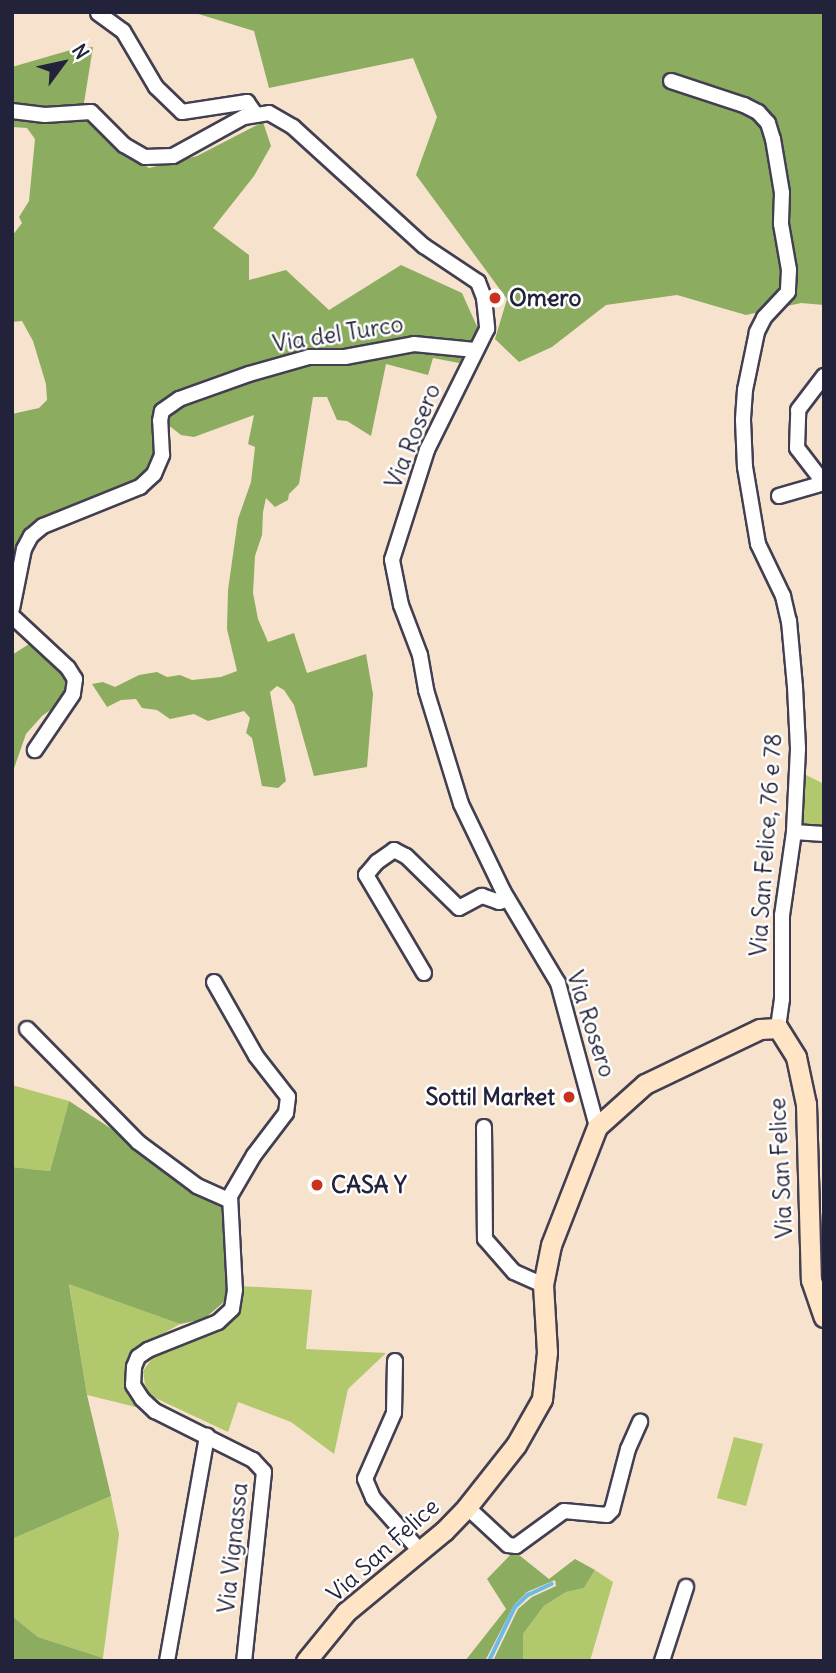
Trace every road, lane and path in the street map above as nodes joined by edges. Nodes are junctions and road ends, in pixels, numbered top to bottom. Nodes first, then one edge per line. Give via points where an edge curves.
1 (98, 13) edge
2 (671, 81) dead end
3 (12, 111) edge
4 (256, 115) junction
5 (475, 351) junction
6 (824, 376) edge
7 (824, 483) edge
8 (765, 500) junction
9 (12, 609) edge
10 (12, 616) edge
11 (35, 750) dead end
12 (794, 832) junction
13 (824, 834) edge
14 (508, 899) junction
15 (424, 973) dead end
16 (214, 982) dead end
17 (778, 1028) junction
18 (27, 1029) dead end
19 (484, 1127) dead end
20 (597, 1127) junction
21 (230, 1201) junction
22 (816, 1230) edge
23 (543, 1285) junction
24 (824, 1317) edge
25 (395, 1361) dead end
26 (640, 1422) dead end
27 (206, 1436) junction
28 (467, 1507) junction
29 (420, 1551) junction
30 (685, 1587) dead end
31 (167, 1661) edge
32 (244, 1661) edge
33 (306, 1661) edge
34 (662, 1661) edge

1 - 4 street, Via Rosero via 123,30 156,87 182,112 247,102
2 - 8 street, Via San Felice, 76 e 78 via 751,108 768,123 773,139 782,193 788,292 757,332 745,390 746,467
3 - 4 street via 45,115 91,112 124,145 145,157 173,156 244,117
4 - 5 street, Via Rosero via 269,113 293,127 424,246 478,282 486,329
5 - 9 street, Via del Turco via 414,344 345,357 309,357 179,399 162,411 162,455 154,474 140,487 43,526 31,536
5 - 14 street, Via Rosero via 427,450 392,561 461,804
6 - 7 street via 798,410 797,448
7 - 8 street
8 - 12 street, Via San Felice, 76 e 78 via 758,544 789,621 798,749
10 - 11 street via 75,679 73,694
12 - 13 street
12 - 17 street, Via San Felice, 76 e 78 via 782,915
14 - 15 street via 499,902 482,896 459,908 406,856 394,850 377,862 366,875
14 - 20 street, Via Rosero via 558,983
16 - 21 street via 256,1056 288,1097 286,1113 254,1156
17 - 20 street, Via San Felice via 760,1028 645,1084
17 - 22 street, Via San Felice via 796,1057 806,1104
18 - 21 street via 138,1142 197,1186
19 - 23 street via 485,1239 514,1272
20 - 23 street, Via San Felice via 551,1245
21 - 27 street, Via Vignassa via 232,1309 218,1322 148,1350 134,1367 133,1385 142,1399 155,1411
22 - 24 street, Via San Felice via 811,1280
23 - 28 street, Via San Felice via 547,1352 542,1399 516,1445
25 - 29 street via 394,1413 365,1479 373,1498
26 - 28 street via 607,1515 564,1511 516,1546 508,1545
27 - 31 street
27 - 32 street, Via Vignassa via 253,1460 264,1472
28 - 29 street, Via San Felice
29 - 33 street, Via San Felice via 346,1612
30 - 34 street

